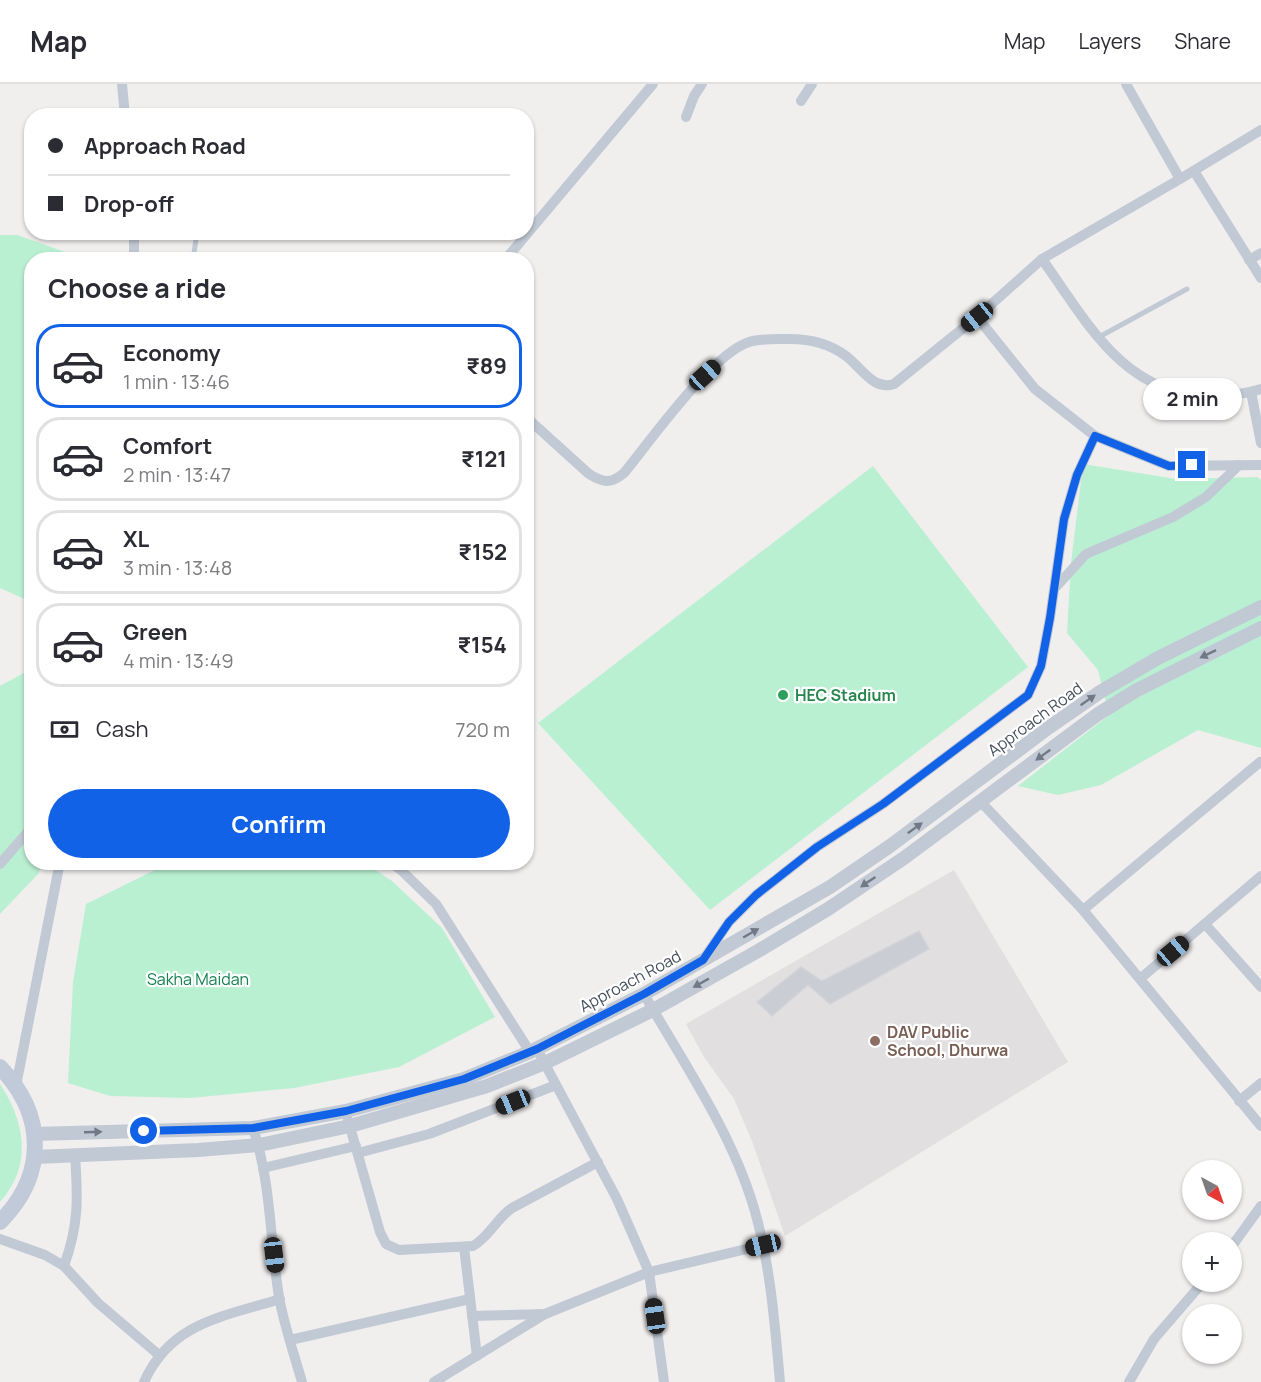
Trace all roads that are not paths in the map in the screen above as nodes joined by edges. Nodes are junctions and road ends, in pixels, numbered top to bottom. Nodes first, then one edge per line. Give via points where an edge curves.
1 (122, 84) edge
2 (653, 84) edge
3 (702, 84) edge
4 (812, 84) edge
5 (1126, 84) edge
6 (801, 101) dead end
7 (124, 108) edge
8 (686, 117) dead end
9 (1261, 130) edge
10 (1194, 171) junction
11 (1180, 180) junction
12 (534, 226) edge
13 (522, 240) edge
14 (512, 252) edge
15 (1261, 253) edge
16 (1042, 259) junction
17 (1250, 260) junction
18 (1261, 278) edge
19 (1187, 289) dead end
20 (977, 317) junction
21 (1098, 338) junction
22 (1256, 391) edge
23 (534, 424) edge
24 (1095, 436) junction
25 (1261, 443) edge
26 (1239, 465) junction
27 (1261, 465) edge
28 (1054, 588) junction
29 (1261, 607) edge
30 (1261, 628) edge
31 (1261, 763) edge
32 (980, 801) junction
33 (24, 836) edge
34 (0, 864) edge
35 (58, 870) edge
36 (400, 870) edge
37 (1261, 876) edge
38 (1083, 910) junction
39 (1205, 924) junction
40 (703, 960) junction
41 (1141, 978) junction
42 (1261, 987) edge
43 (644, 994) junction
44 (653, 1010) junction
45 (534, 1050) junction
46 (545, 1063) junction
47 (0, 1067) edge
48 (1261, 1083) edge
49 (556, 1085) junction
50 (16, 1086) junction
51 (1239, 1101) junction
52 (346, 1111) junction
53 (350, 1126) junction
54 (1261, 1126) edge
55 (253, 1128) junction
56 (34, 1134) junction
57 (259, 1145) junction
58 (357, 1150) junction
59 (75, 1155) junction
60 (35, 1157) junction
61 (598, 1162) junction
62 (263, 1168) junction
63 (1261, 1206) edge
64 (0, 1222) edge
65 (1242, 1232) edge
66 (0, 1239) edge
67 (763, 1245) junction
68 (464, 1247) junction
69 (64, 1266) junction
70 (649, 1272) junction
71 (1195, 1292) edge
72 (280, 1299) junction
73 (470, 1299) junction
74 (545, 1314) junction
75 (472, 1316) junction
76 (290, 1340) junction
77 (159, 1354) junction
78 (477, 1356) junction
79 (144, 1382) edge
80 (302, 1382) edge
81 (434, 1382) edge
82 (664, 1382) edge
83 (780, 1382) edge
84 (1128, 1382) edge

1 - 7 street
2 - 12 street
3 - 8 street
4 - 6 street
5 - 11 street
9 - 10 street
10 - 11 street
10 - 17 street
11 - 16 street
13 - 14 street
15 - 17 street
16 - 20 street
16 - 21 street
17 - 18 street
19 - 21 lane
20 - 23 street via 889,386 877,384 847,357 824,344 772,339 737,347 705,375 624,473 610,482 590,474
20 - 24 street via 1035,389
21 - 22 street via 1133,372 1161,388 1198,396
22 - 25 street
24 - 26 street via 1169,466
24 - 28 street via 1077,475 1064,519
26 - 27 street
26 - 28 street via 1206,497 1173,517 1086,554
28 - 40 street via 1041,666 1028,695 756,895 729,922
40 -> 29 street, Approach Road via 839,882 1100,692
30 -> 32 street, Approach Road via 1137,690 1098,714
31 - 38 street
32 - 38 street
32 -> 44 street, Approach Road via 828,909
33 - 34 street
35 - 50 street
36 - 45 street via 436,904
37 - 39 street
38 - 41 street
39 - 41 street
39 - 42 street
40 - 43 street, Approach Road
41 - 51 street
43 - 44 street
43 - 45 street, Approach Road
44 - 46 street, Approach Road
44 - 67 street via 725,1136 757,1216
45 - 46 street
45 - 52 street, Approach Road via 464,1079
46 - 49 street
46 - 53 street, Approach Road via 488,1086
47 - 50 main road
48 - 51 street
49 - 58 street via 429,1134
49 - 61 street
50 - 56 main road
51 - 54 street
52 - 53 street
52 - 55 street, Approach Road
53 - 57 street, Approach Road
53 - 58 street
56 -> 55 street, Approach Road
55 - 57 street
56 - 60 main road
57 - 59 street, Approach Road
57 - 62 street
58 - 62 street
58 - 68 street via 380,1232 391,1247 404,1251
59 - 60 street, Approach Road
59 - 69 street via 78,1197 74,1238
60 - 64 main road via 20,1198
61 - 68 street via 512,1208 479,1242
61 - 70 street
62 - 72 street
63 - 65 street
66 - 69 street
67 - 70 street
67 - 83 street
68 - 73 street
69 - 77 street via 98,1303
70 - 74 street
70 - 82 street
71 - 84 street via 1154,1339
72 - 76 street
72 - 77 street via 192,1328
73 - 75 street
73 - 76 street
74 - 75 street
74 - 78 street
75 - 78 street
76 - 80 street
77 - 79 street
78 - 81 street

